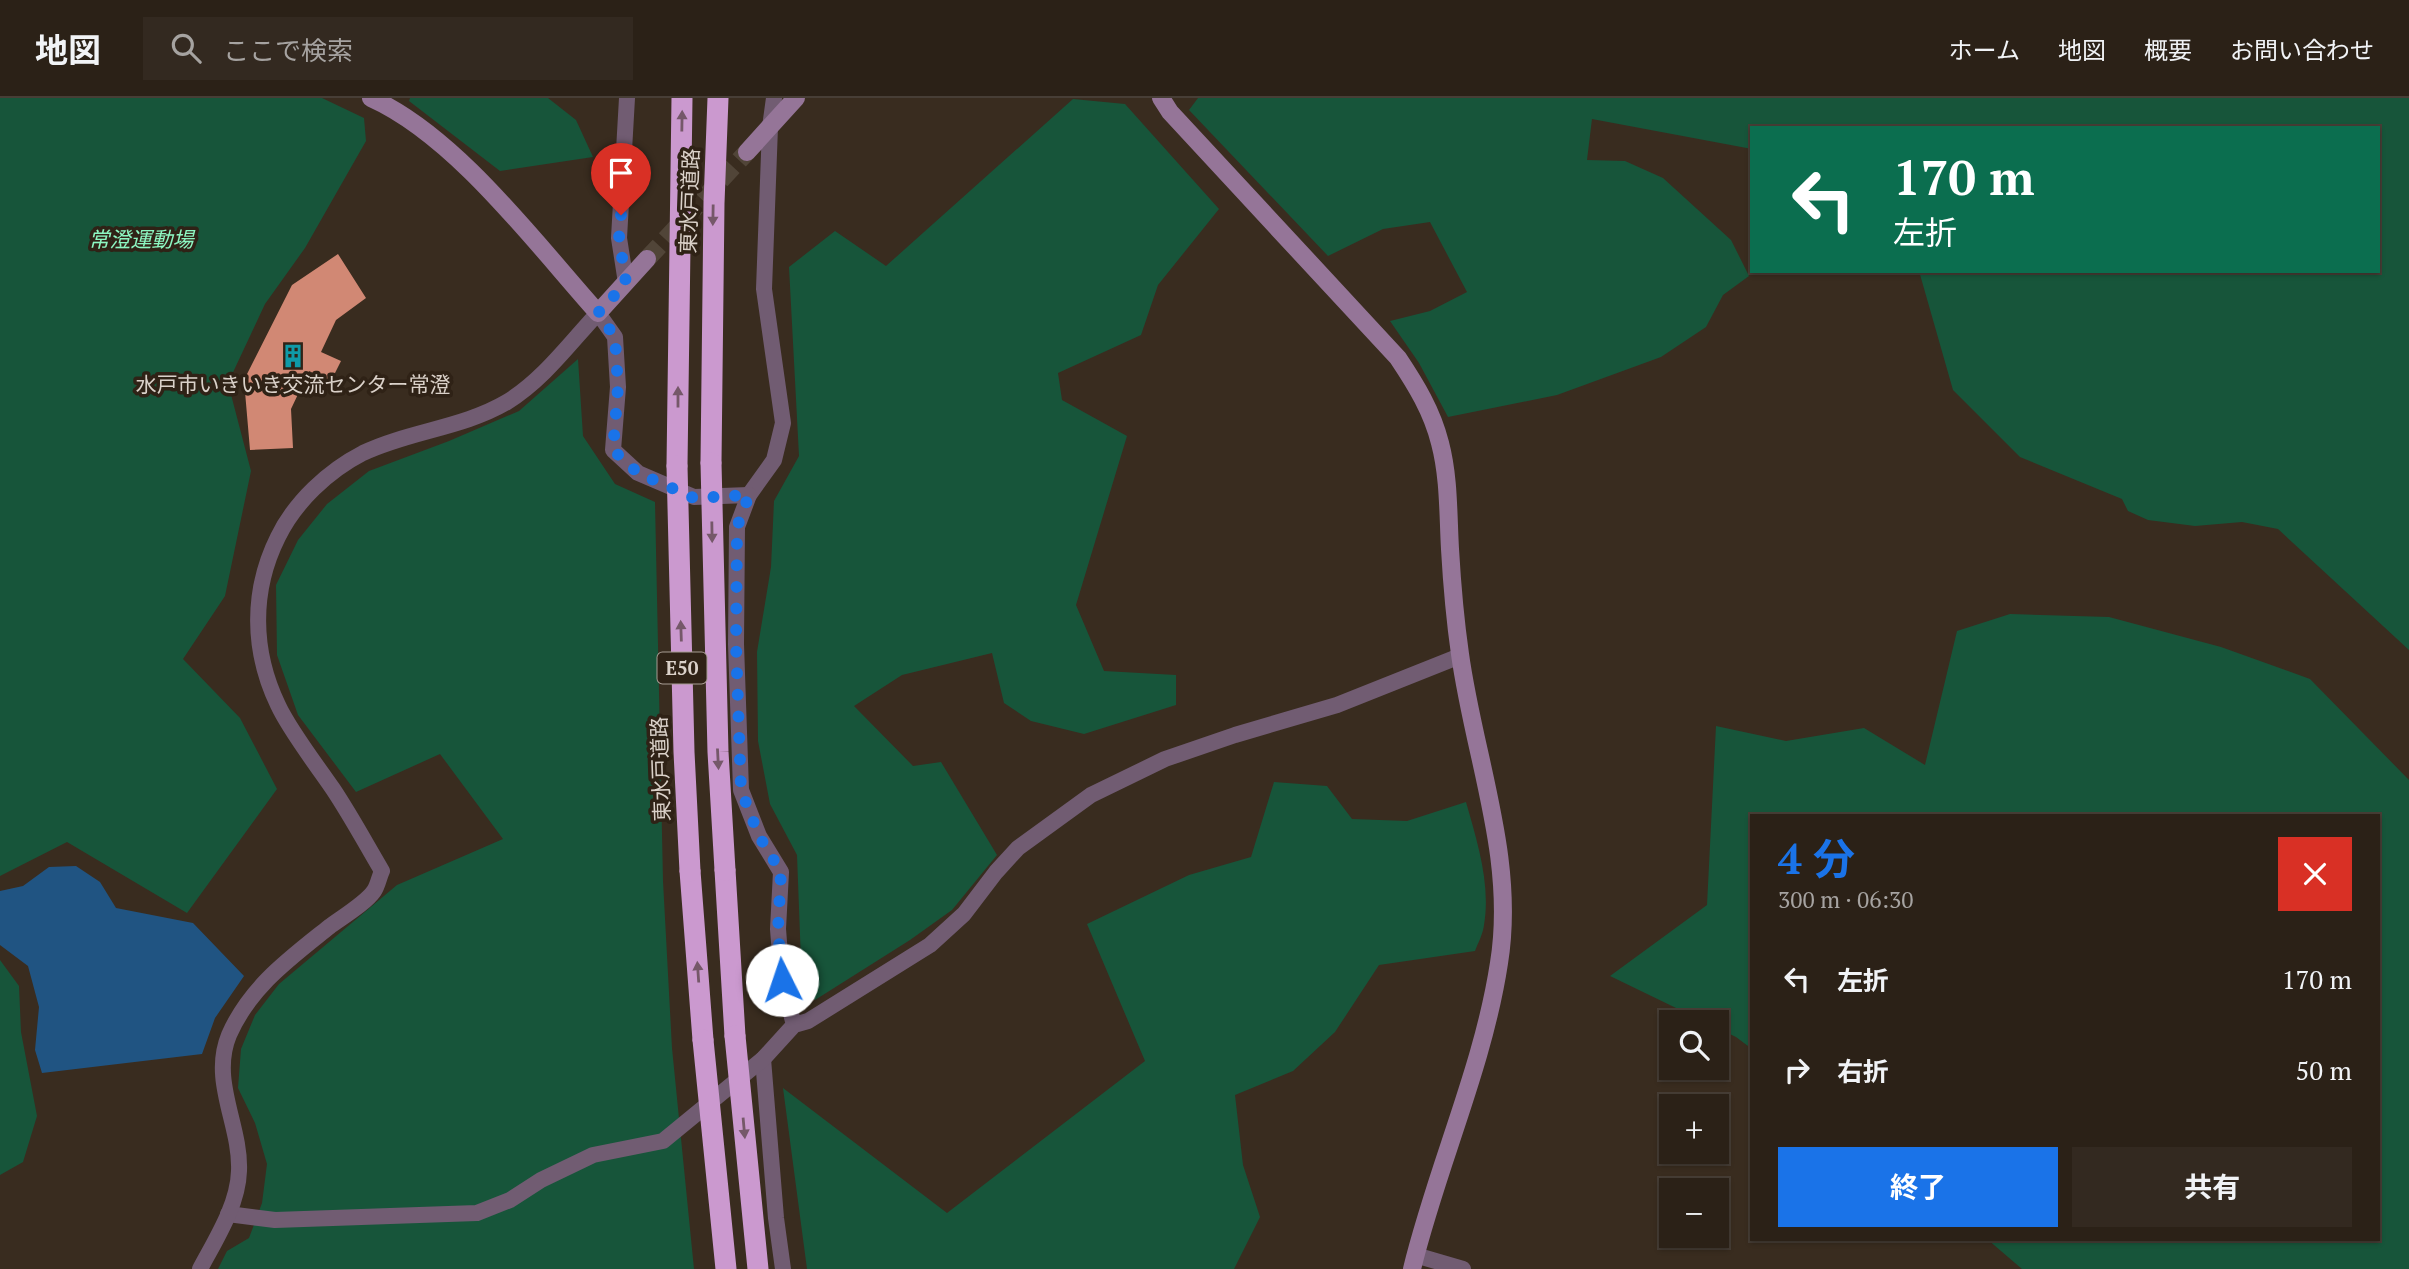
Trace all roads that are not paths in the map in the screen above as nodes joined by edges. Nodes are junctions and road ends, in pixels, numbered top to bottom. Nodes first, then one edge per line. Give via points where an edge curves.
1 (371, 98) edge
2 (627, 98) edge
3 (682, 98) edge
4 (718, 98) edge
5 (774, 98) edge
6 (796, 98) edge
7 (1161, 98) edge
8 (770, 127) junction
9 (747, 152) tunnel mouth
10 (647, 260) tunnel mouth
11 (626, 283) junction
12 (598, 313) junction
13 (749, 495) junction
14 (1460, 656) junction
15 (794, 1025) junction
16 (763, 1059) junction
17 (228, 1214) junction
18 (1413, 1262) edge
19 (200, 1269) edge
20 (726, 1269) edge
21 (758, 1269) edge
22 (783, 1269) edge
23 (1463, 1269) edge

1 - 12 street via 448,151 485,186
2 - 11 street via 619,238
20 -> 3 highway, 東水戸道路 / E50, bridge via 703,1040 684,752 677,466
4 -> 21 highway, 東水戸道路 / E50, bridge via 710,464 718,752 735,1036
5 - 8 street
6 - 8 street
7 - 14 street via 1398,358 1419,389 1437,434 1447,481
8 - 9 street
8 - 13 street via 764,289 783,423 774,460
10 - 11 street
11 - 12 street
12 - 13 street via 615,337 618,387 613,450 638,473 694,498
12 - 17 street via 540,376 507,402 463,421 387,443 333,473 303,499 268,557 257,631 278,706 382,871 373,892 272,973 240,1013 228,1038 224,1088 238,1147 239,1173
13 - 15 street via 737,527 741,790 759,836 781,872 778,929 782,980
14 - 15 street via 1337,705 1165,759 1091,795 1018,848 964,914 930,945 808,1021
14 - 18 street via 1503,870 1500,962 1487,1024
15 - 16 street
16 - 17 street via 663,1141 593,1155 477,1213 275,1220
16 - 22 street
17 - 19 street
18 - 23 street

